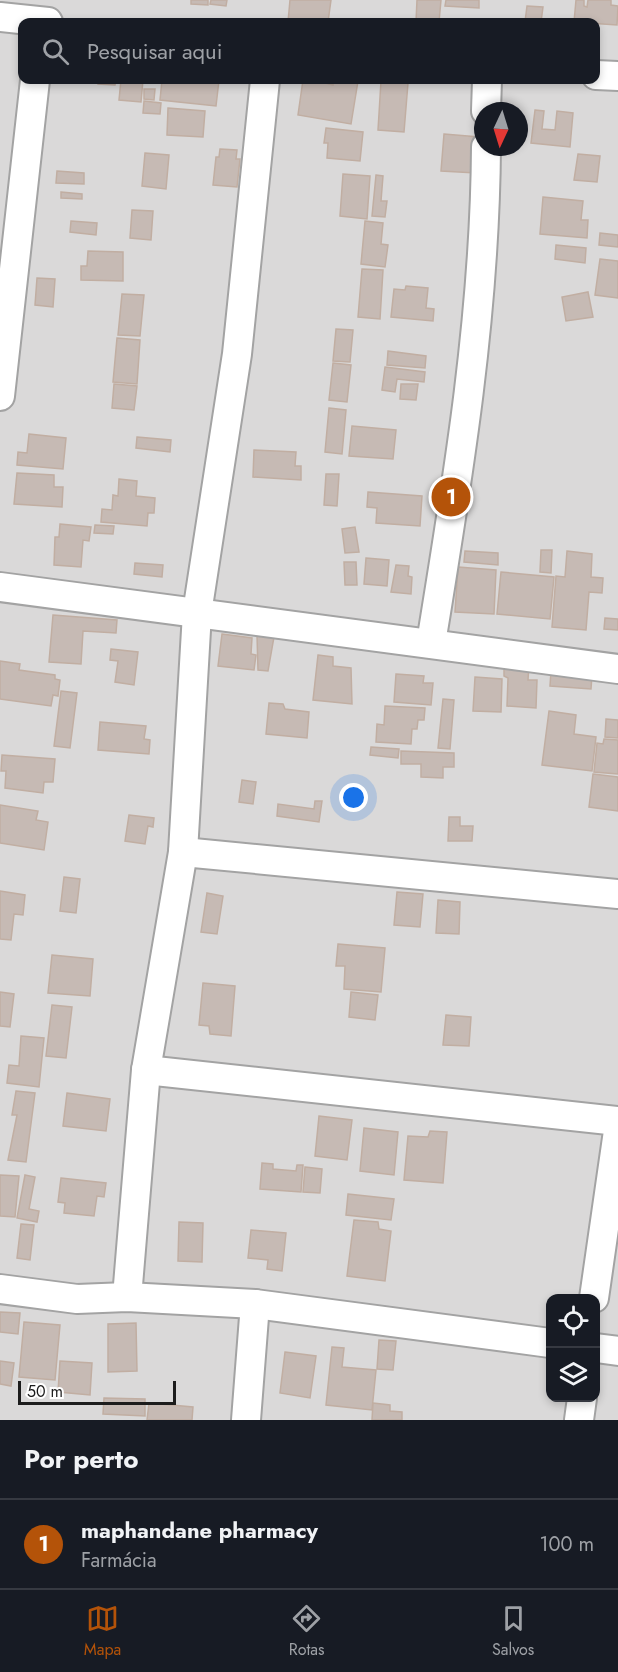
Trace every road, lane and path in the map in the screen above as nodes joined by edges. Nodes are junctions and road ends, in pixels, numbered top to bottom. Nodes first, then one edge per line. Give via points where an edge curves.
1 (0, 17) edge
2 (18, 19) edge
3 (600, 75) edge
4 (618, 76) edge
5 (35, 84) edge
6 (265, 84) edge
7 (487, 84) edge
8 (486, 102) edge
9 (486, 156) edge
10 (0, 396) edge
11 (0, 587) edge
12 (197, 613) junction
13 (430, 643) junction
14 (618, 669) edge
15 (183, 852) junction
16 (618, 894) edge
17 (146, 1070) junction
18 (618, 1121) edge
19 (618, 1131) edge
20 (0, 1289) edge
21 (595, 1294) edge
22 (127, 1297) junction
23 (255, 1304) junction
24 (546, 1342) edge
25 (600, 1349) edge
26 (618, 1351) edge
27 (581, 1402) edge
28 (246, 1420) edge
29 (579, 1420) edge

1 - 2 street
3 - 4 street
5 - 10 street
6 - 12 street via 237,354
7 - 8 street
9 - 13 street via 475,355
11 - 12 street
12 - 13 street
12 - 15 street
13 - 14 street
15 - 16 street
15 - 17 street
17 - 18 street
17 - 22 street
19 - 21 street
20 - 22 street via 77,1299
22 - 23 street
23 - 24 street
23 - 28 street
25 - 26 street
27 - 29 street

